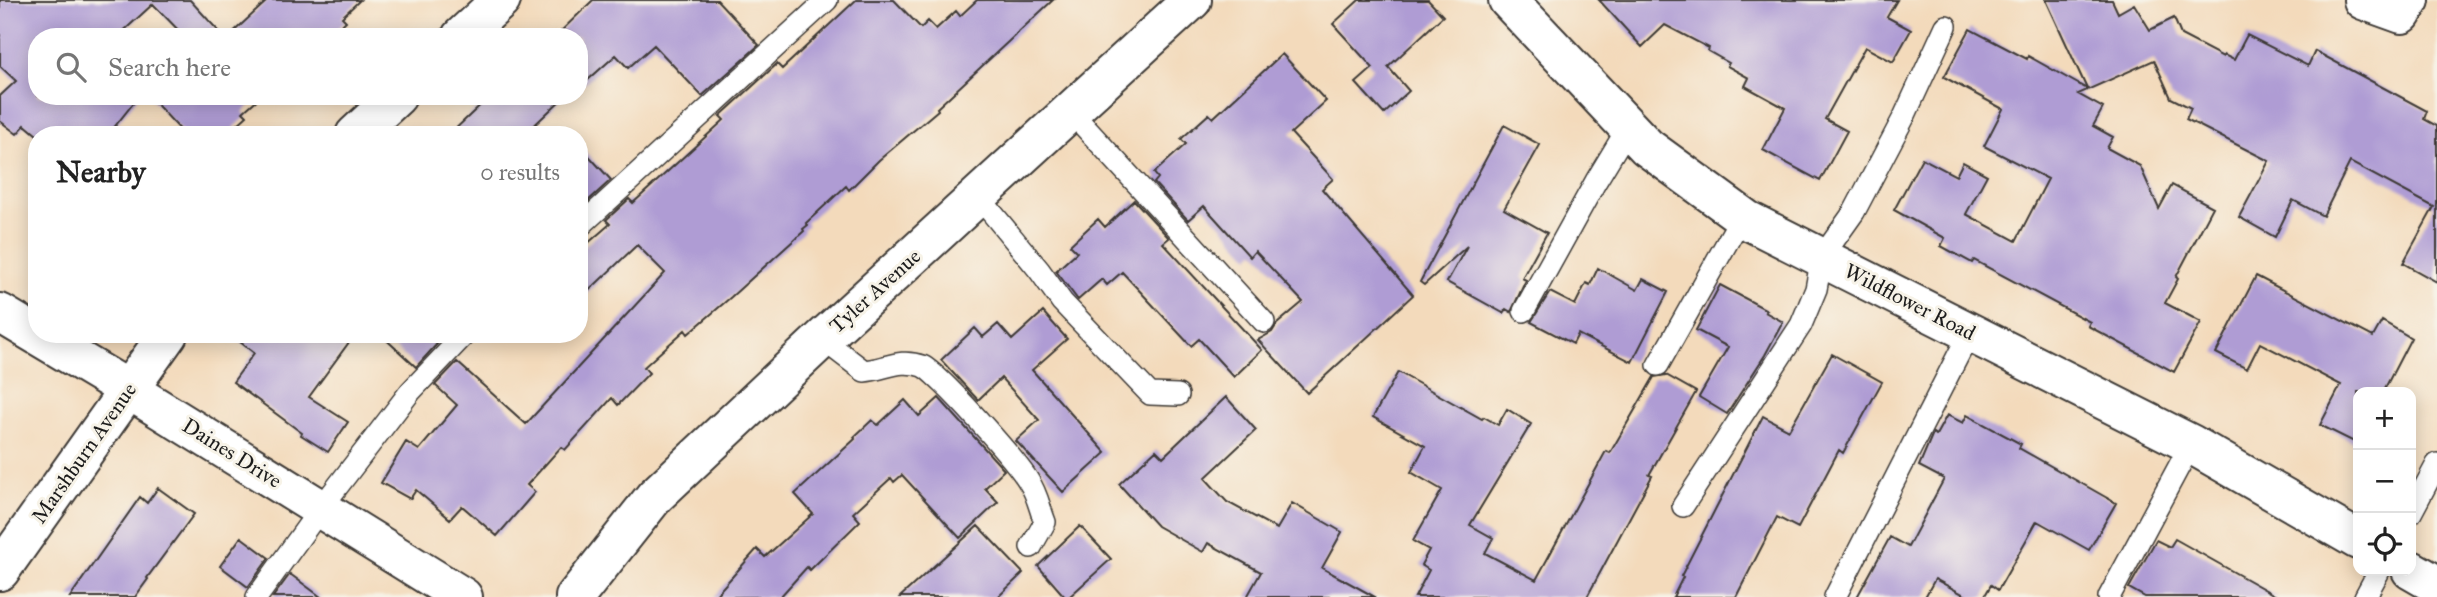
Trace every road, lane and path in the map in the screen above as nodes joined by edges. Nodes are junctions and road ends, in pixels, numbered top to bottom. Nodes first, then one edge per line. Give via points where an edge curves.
1 (501, 0) edge
2 (827, 0) edge
3 (1192, 0) edge
4 (1508, 0) edge
5 (2363, 0) edge
6 (2410, 0) edge
7 (1946, 26) dead end
8 (471, 28) edge
9 (387, 105) edge
10 (1071, 112) junction
11 (365, 126) edge
12 (1628, 128) junction
13 (979, 197) junction
14 (1742, 216) junction
15 (588, 219) edge
16 (1822, 257) junction
17 (1524, 311) dead end
18 (0, 313) edge
19 (1264, 323) dead end
20 (28, 330) edge
21 (1970, 332) junction
22 (822, 339) junction
23 (50, 343) edge
24 (162, 343) edge
25 (456, 343) edge
26 (1658, 365) dead end
27 (129, 390) junction
28 (1178, 395) dead end
29 (2191, 444) junction
30 (2437, 464) edge
31 (2416, 504) edge
32 (1683, 506) dead end
33 (321, 508) junction
34 (2353, 537) edge
35 (1031, 547) dead end
36 (0, 571) edge
37 (2416, 573) edge
38 (2376, 576) edge
39 (2437, 585) edge
40 (257, 597) edge
41 (463, 597) edge
42 (575, 597) edge
43 (1835, 597) edge
44 (2109, 597) edge
45 (2365, 597) edge

1 - 8 street
2 - 15 lane
3 - 10 street, Tyler Avenue
4 - 12 street, Wildflower Road
5 - 6 street via 2402,14
7 - 16 lane via 1854,212
9 - 11 street
10 - 13 street, Tyler Avenue
10 - 19 lane
12 - 14 street, Wildflower Road
12 - 17 lane
13 - 22 street, Tyler Avenue
13 - 28 lane via 1062,302 1150,394
14 - 16 street, Wildflower Road
14 - 26 lane
16 - 21 street, Wildflower Road
16 - 32 lane via 1816,289 1801,325
18 - 20 street, Daines Drive
21 - 29 street, Wildflower Road
21 - 43 lane
22 - 35 lane via 864,371 903,362 926,366 1030,482 1045,523
22 - 42 street, Tyler Avenue via 655,496
23 - 27 street, Daines Drive
24 - 27 street, Marshburn Avenue
25 - 33 lane via 410,392
27 - 33 street, Daines Drive
27 - 36 street, Marshburn Avenue
29 - 34 street, Wildflower Road
29 - 44 lane
30 - 31 lane
33 - 40 lane
33 - 41 street, Daines Drive
37 - 39 street
38 - 45 lane

